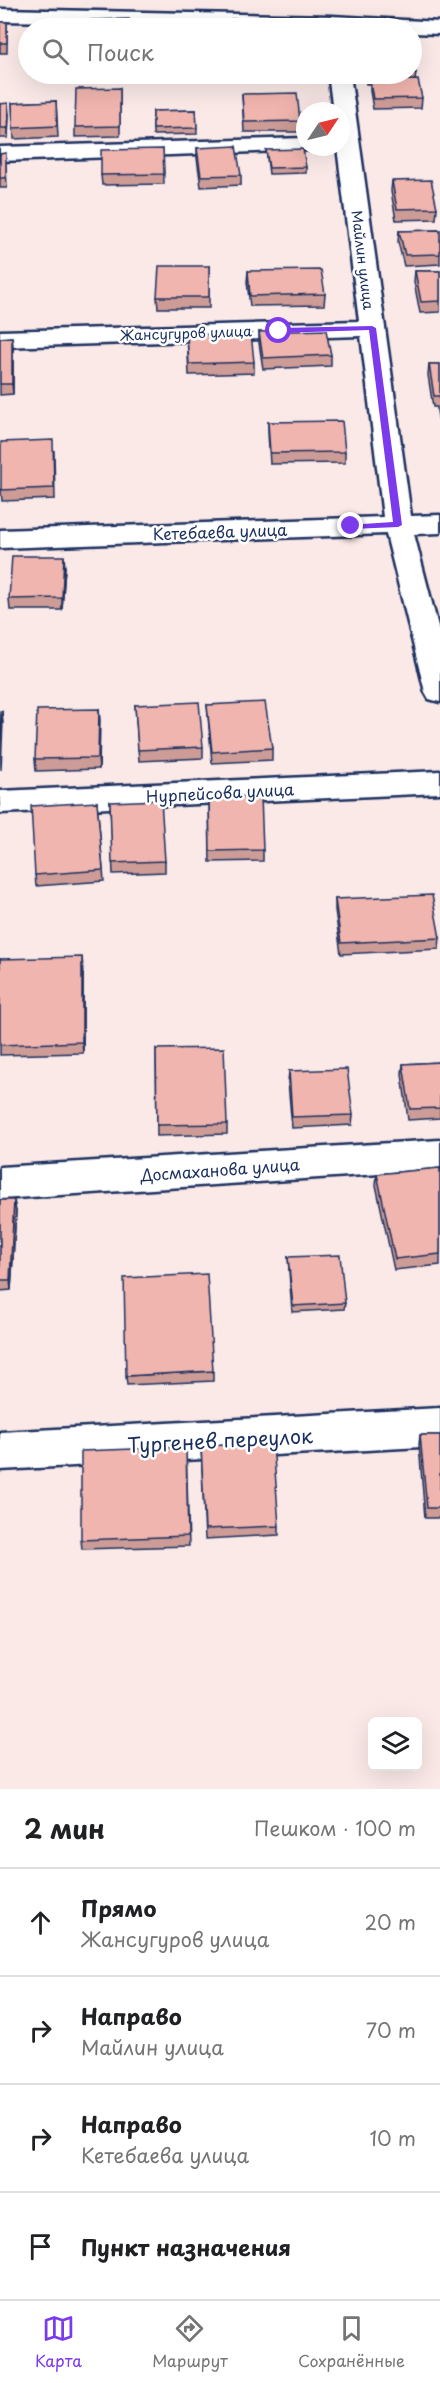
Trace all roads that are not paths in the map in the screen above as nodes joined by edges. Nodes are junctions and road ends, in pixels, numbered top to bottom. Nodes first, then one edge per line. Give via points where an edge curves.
1 (330, 0) edge
2 (0, 15) edge
3 (100, 18) edge
4 (332, 18) edge
5 (422, 27) edge
6 (440, 28) edge
7 (340, 84) edge
8 (341, 102) edge
9 (296, 145) edge
10 (0, 154) edge
11 (347, 156) edge
12 (372, 328) junction
13 (0, 339) edge
14 (440, 524) edge
15 (398, 525) junction
16 (0, 539) edge
17 (440, 692) edge
18 (440, 782) edge
19 (0, 802) edge
20 (440, 1155) edge
21 (0, 1183) edge
22 (440, 1427) edge
23 (0, 1451) edge

1 - 4 street
2 - 3 street
5 - 6 street
7 - 8 street, Майлин улица
9 - 10 street
11 - 12 street, Майлин улица
12 - 13 street, Жансугуров улица
12 - 15 street, Майлин улица
14 - 15 street, Кетебаева улица
15 - 16 street, Кетебаева улица
15 - 17 street, Майлин улица
18 - 19 street, Нурпейсова улица
20 - 21 street, Досмаханова улица
22 - 23 street, Тургенев переулок

